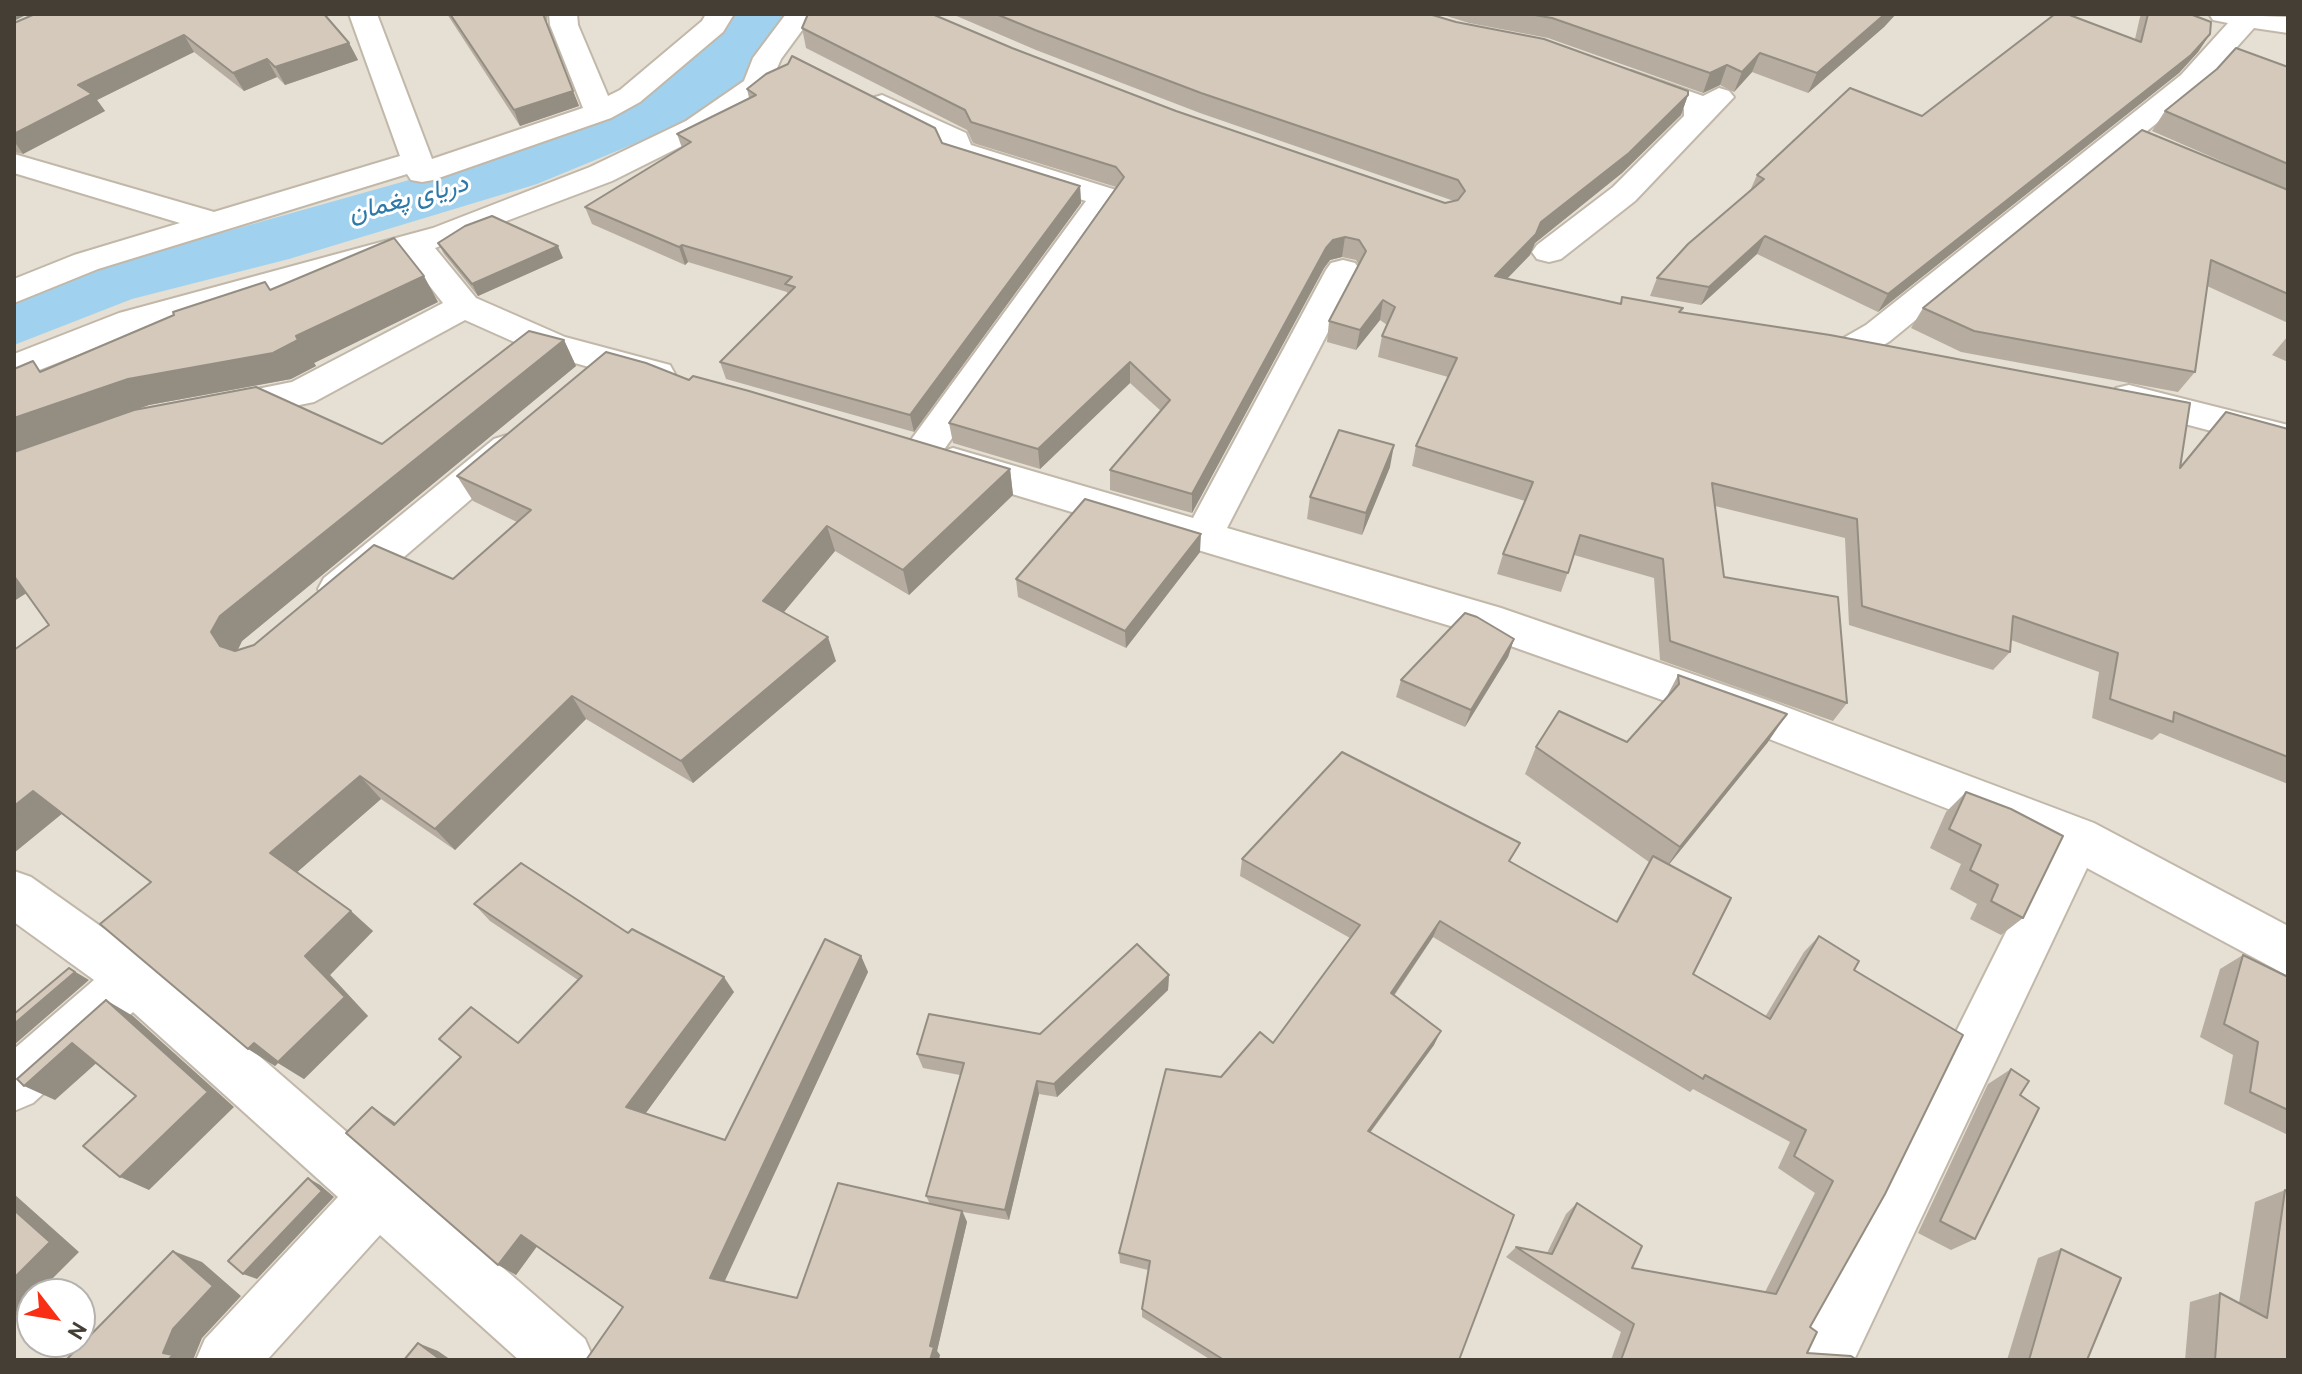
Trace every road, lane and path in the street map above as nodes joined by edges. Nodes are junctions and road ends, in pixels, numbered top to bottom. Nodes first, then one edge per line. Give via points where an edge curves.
1 (363, 14) edge
2 (563, 14) edge
3 (720, 14) edge
4 (800, 14) edge
5 (2235, 16) edge
6 (2288, 25) edge
7 (1601, 69) edge
8 (851, 88) edge
9 (1724, 92) edge
10 (600, 112) junction
11 (1699, 117) junction
12 (416, 161) junction
13 (21, 168) edge
14 (218, 224) junction
15 (414, 244) junction
16 (1549, 252) dead end
17 (1343, 270) dead end
18 (14, 292) edge
19 (464, 306) junction
20 (1899, 356) edge
21 (610, 361) junction
22 (14, 368) edge
23 (697, 385) edge
24 (573, 392) edge
25 (2098, 392) edge
26 (193, 412) edge
27 (537, 422) edge
28 (2288, 438) edge
29 (1203, 536) junction
30 (308, 615) edge
31 (2077, 838) junction
32 (14, 893) edge
33 (2288, 952) edge
34 (133, 979) junction
35 (14, 1084) edge
36 (378, 1196) junction
37 (226, 1360) edge
38 (564, 1360) edge
39 (1822, 1360) edge

1 - 12 street
2 - 10 street
3 - 10 street via 713,26 630,96
4 - 15 street via 788,54 767,58 757,85 697,127 601,174
5 - 6 street
5 - 20 street via 2191,81 2137,139 1878,333 1838,345
7 - 11 street via 1698,104
8 - 29 street via 955,139 956,150 1105,197 907,448
9 - 11 street
10 - 12 street via 422,173
11 - 16 street via 1624,194
12 - 14 street
13 - 14 street
14 - 18 street via 86,262
15 - 19 street
15 - 22 street via 131,321
17 - 29 street
19 - 21 street via 552,345
19 - 26 street via 301,393
21 - 23 street
21 - 24 street
25 - 28 street
27 - 30 street
29 - 31 street via 1486,620 1757,715
31 - 33 street
31 - 39 street
32 - 34 street
34 - 35 street
34 - 36 street
36 - 37 street
36 - 38 street

